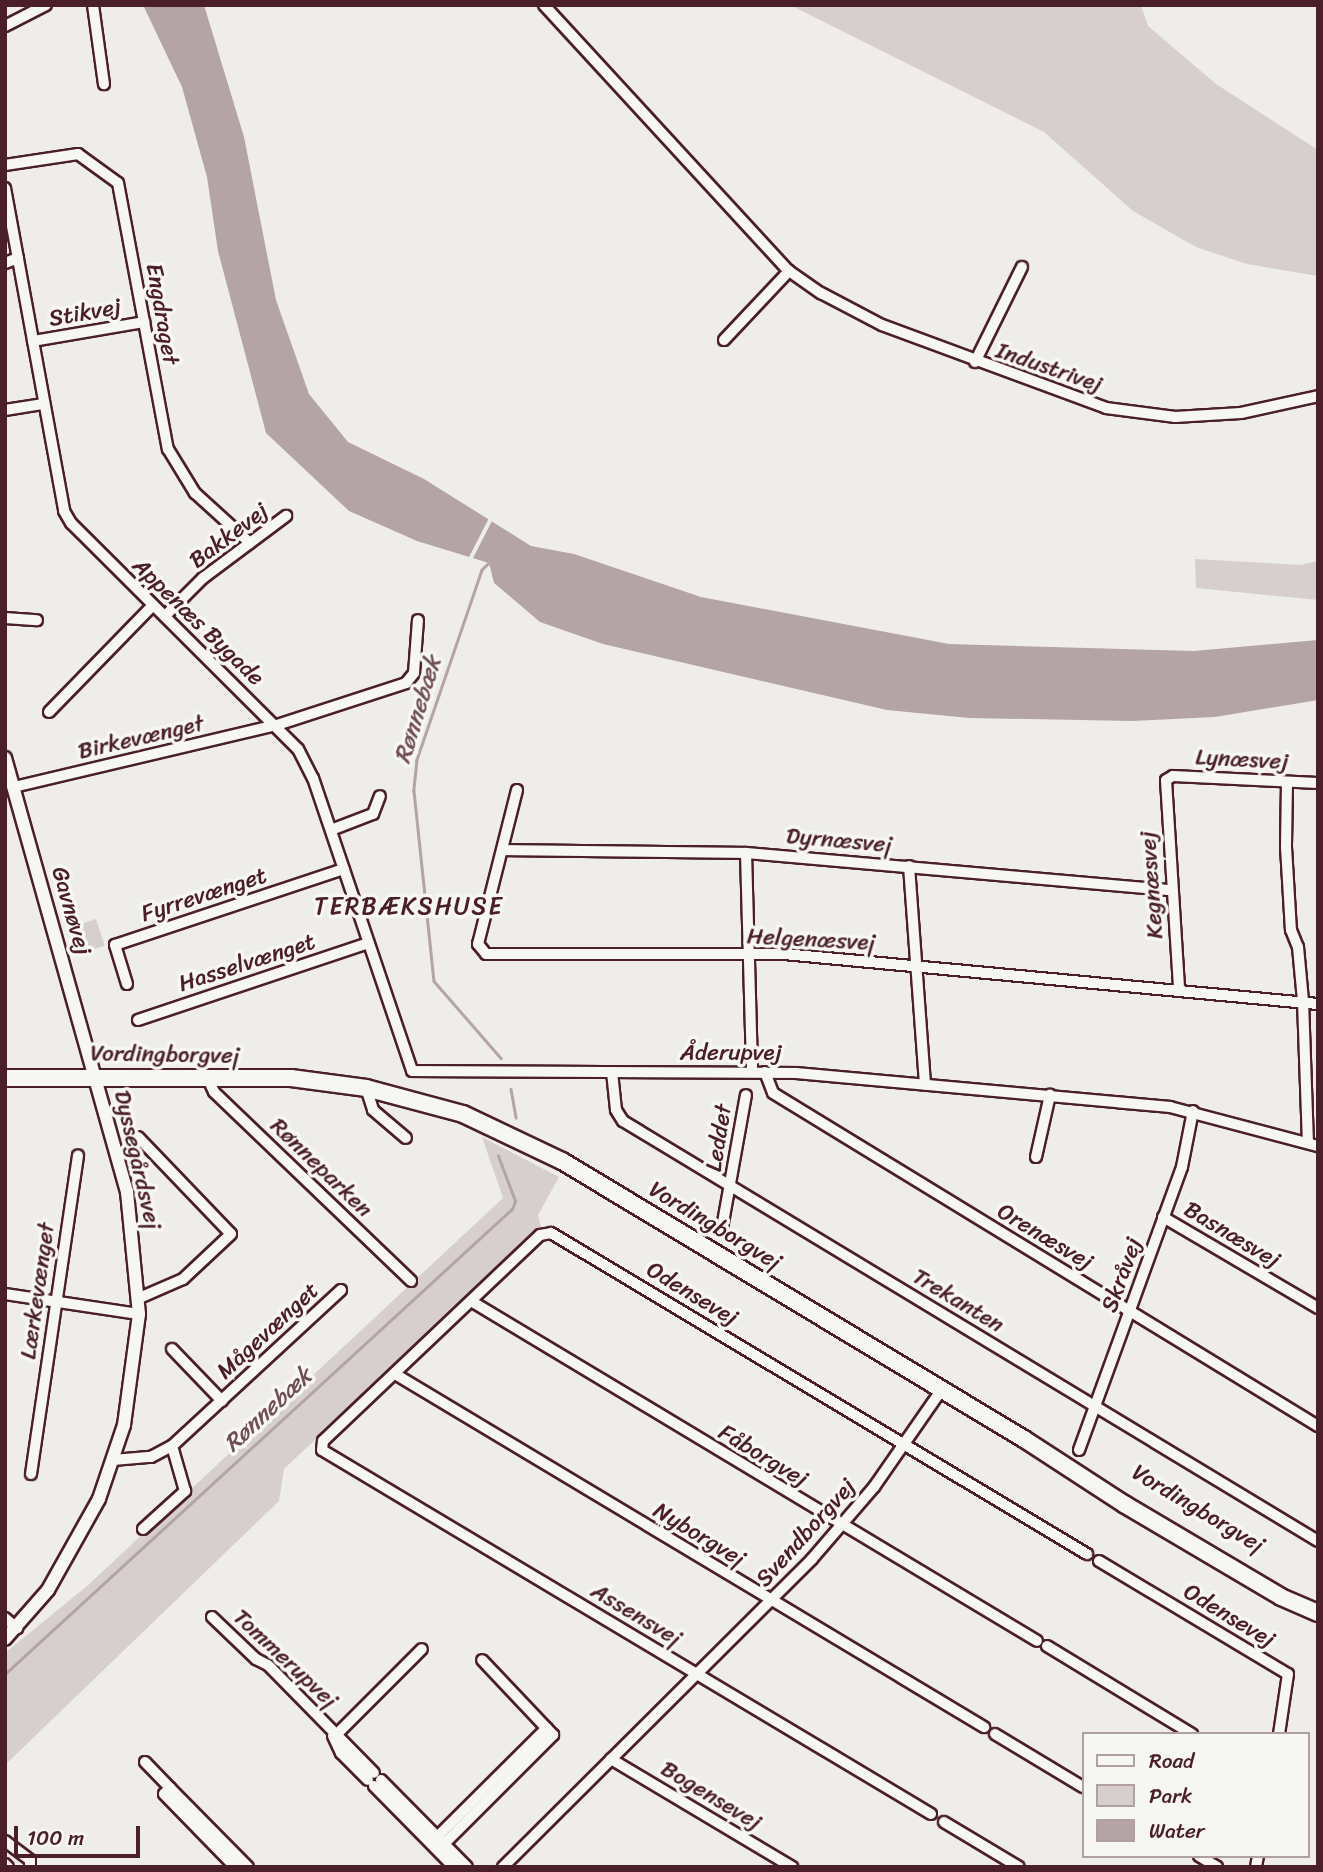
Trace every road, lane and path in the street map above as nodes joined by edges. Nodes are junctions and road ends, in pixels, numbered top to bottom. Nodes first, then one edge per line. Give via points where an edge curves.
1 (46, 5) edge
2 (93, 5) edge
3 (544, 5) edge
4 (5, 26) edge
5 (104, 84) dead end
6 (5, 165) edge
7 (5, 188) edge
8 (18, 258) junction
9 (5, 263) edge
10 (1022, 267) dead end
11 (789, 271) junction
12 (144, 322) junction
13 (724, 340) dead end
14 (33, 341) junction
15 (975, 362) junction
16 (1318, 396) edge
17 (44, 404) junction
18 (5, 410) edge
19 (286, 516) dead end
20 (250, 543) junction
21 (153, 605) junction
22 (165, 616) junction
23 (5, 618) edge
24 (37, 620) dead end
25 (418, 620) dead end
26 (49, 712) dead end
27 (277, 725) junction
28 (5, 758) edge
29 (1166, 780) joint
30 (1287, 782) junction
31 (1318, 783) edge
32 (14, 787) junction
33 (517, 790) dead end
34 (380, 796) dead end
35 (331, 830) junction
36 (503, 850) junction
37 (746, 853) junction
38 (909, 866) junction
39 (344, 869) junction
40 (1171, 890) junction
41 (368, 943) junction
42 (751, 955) junction
43 (916, 966) junction
44 (127, 984) dead end
45 (1179, 987) junction
46 (1303, 1001) junction
47 (1318, 1004) edge
48 (138, 1020) dead end
49 (412, 1071) joint
50 (752, 1071) junction
51 (611, 1072) junction
52 (765, 1072) junction
53 (95, 1076) junction
54 (5, 1079) edge
55 (208, 1079) junction
56 (925, 1084) junction
57 (366, 1087) junction
58 (746, 1095) dead end
59 (1049, 1095) junction
60 (1193, 1111) junction
61 (138, 1137) dead end
62 (406, 1138) dead end
63 (1313, 1144) edge
64 (78, 1155) dead end
65 (1036, 1157) dead end
66 (731, 1188) junction
67 (1163, 1217) junction
68 (722, 1228) dead end
69 (411, 1281) dead end
70 (341, 1290) dead end
71 (5, 1294) edge
72 (139, 1298) junction
73 (471, 1301) junction
74 (56, 1302) junction
75 (1318, 1308) edge
76 (1130, 1311) junction
77 (139, 1314) junction
78 (172, 1349) dead end
79 (395, 1374) junction
80 (943, 1390) junction
81 (222, 1401) junction
82 (1096, 1405) junction
83 (1318, 1426) edge
84 (906, 1444) junction
85 (172, 1446) junction
86 (322, 1450) joint
87 (1079, 1450) dead end
88 (113, 1460) junction
89 (31, 1474) dead end
90 (841, 1525) junction
91 (143, 1529) dead end
92 (1318, 1541) edge
93 (1087, 1554) dead end
94 (1098, 1561) dead end
95 (771, 1601) junction
96 (1312, 1609) edge
97 (212, 1617) dead end
98 (5, 1618) edge
99 (17, 1628) junction
100 (5, 1639) edge
101 (1037, 1641) dead end
102 (1047, 1646) dead end
103 (422, 1649) dead end
104 (482, 1660) dead end
105 (698, 1674) junction
106 (984, 1727) dead end
107 (1189, 1732) edge
108 (1279, 1732) edge
109 (333, 1733) junction
110 (995, 1734) dead end
111 (611, 1759) junction
112 (145, 1762) dead end
113 (1082, 1786) edge
114 (167, 1791) junction
115 (931, 1814) dead end
116 (944, 1822) dead end
117 (5, 1841) edge
118 (437, 1843) junction
119 (30, 1867) edge
120 (235, 1867) edge
121 (248, 1867) edge
122 (454, 1867) edge
123 (467, 1867) edge
124 (503, 1867) edge
125 (792, 1867) edge
126 (1019, 1867) edge

1 - 4 street
2 - 5 street
3 - 11 street, Industrivej
6 - 12 street, Engdraget via 78,154 111,175 121,190
7 - 8 street, Appenæs Bygade
8 - 9 street
8 - 14 street, Appenæs Bygade
10 - 15 street
11 - 13 street
11 - 15 street, Industrivej via 882,325
12 - 14 street, Stikvej
12 - 20 street, Engdraget via 168,449 178,471 195,493
14 - 17 street, Appenæs Bygade
15 - 16 street, Industrivej via 1106,408 1175,416 1241,413
17 - 18 street
17 - 21 street, Appenæs Bygade via 58,493 71,523
19 - 20 street, Bakkevej
20 - 22 street, Bakkevej via 202,578
21 - 22 street, Appenæs Bygade
21 - 26 street
22 - 27 street, Appenæs Bygade
23 - 24 street
25 - 27 street, Birkevænget via 411,680
27 - 32 street, Birkevænget
27 - 35 street, Appenæs Bygade via 308,765
28 - 32 street, Gavnøvej
29 - 30 street, Lynæsvej via 1173,776
29 - 40 street, Kegnæsvej
30 - 31 street, Lynæsvej
30 - 46 street via 1291,929 1298,947
32 - 53 street, Gavnøvej
33 - 36 street, Helgenæsvej
34 - 35 street via 373,814
35 - 39 street, Appenæs Bygade
36 - 37 street, Dyrnæsvej
36 - 42 street, Helgenæsvej via 478,944 486,954
37 - 38 street, Dyrnæsvej
37 - 42 street
38 - 40 street, Dyrnæsvej
38 - 43 street
39 - 41 street, Appenæs Bygade
39 - 44 street, Fyrrevænget via 115,945
40 - 45 street, Kegnæsvej
41 - 48 street, Hasselvænget
41 - 49 street, Appenæs Bygade
42 - 43 street, Helgenæsvej
42 - 50 street
43 - 45 street, Helgenæsvej
43 - 56 street
45 - 46 street, Helgenæsvej
46 - 47 street, Helgenæsvej
46 - 63 street
49 - 51 street, Åderupvej
50 - 51 street, Åderupvej
50 - 52 street, Åderupvej
51 - 66 street, Trekanten via 615,1110 623,1121
52 - 56 street, Åderupvej
52 - 76 street, Orenæsvej via 773,1093
53 - 54 main road, Vordingborgvej
53 - 55 main road, Vordingborgvej
53 - 72 street, Dyssegårdsvej via 127,1192
55 - 57 main road, Vordingborgvej via 291,1078
55 - 69 street, Rønneparken via 214,1092
56 - 59 street, Åderupvej
57 - 62 street via 373,1111
57 - 80 main road, Vordingborgvej via 463,1114 562,1161
58 - 66 street, Leddet
59 - 60 street, Åderupvej
59 - 65 street
60 - 63 street, Åderupvej
60 - 67 street, Skråvej via 1184,1160
61 - 72 street via 231,1234 183,1279
64 - 74 street, Lærkevænget
66 - 68 street, Leddet
66 - 82 street, Trekanten
67 - 75 street, Basnæsvej
67 - 76 street, Skråvej
70 - 81 street, Mågevænget
71 - 74 street
72 - 77 street, Dyssegårdsvej
73 - 79 street, Odensevej
73 - 84 street, Odensevej via 540,1235 551,1233
73 - 90 street, Fåborgvej
74 - 77 street
74 - 89 street, Lærkevænget
76 - 82 street, Skråvej
76 - 83 street, Orenæsvej
77 - 88 street, Dyssegårdsvej via 131,1391
78 - 81 street, Mågevænget
79 - 86 street, Odensevej via 323,1441
79 - 95 street, Nyborgvej
80 - 84 street, Svendborgvej
80 - 96 main road, Vordingborgvej via 1290,1589
81 - 85 street, Mågevænget
82 - 87 street, Skråvej
82 - 92 street, Trekanten
84 - 90 street, Svendborgvej
84 - 93 street, Odensevej
85 - 88 street, Mågevænget via 151,1457
85 - 91 street via 186,1491
86 - 105 street, Assensvej
88 - 99 street, Dyssegårdsvej via 76,1545
90 - 95 street, Svendborgvej
90 - 101 street, Fåborgvej
94 - 108 street, Odensevej via 1288,1674
95 - 105 street, Svendborgvej
95 - 106 street, Nyborgvej
97 - 109 street, Tommerupvej
98 - 99 street
99 - 100 street, Dyssegårdsvej
102 - 107 street
103 - 109 street, Tommerupvej
104 - 118 street via 550,1732
105 - 111 street, Svendborgvej
105 - 115 street, Assensvej
109 - 118 street, Tommerupvej via 341,1753
110 - 113 street
111 - 124 street, Svendborgvej
111 - 125 street, Bogensevej
112 - 114 street
114 - 120 street
114 - 121 street
116 - 126 street
117 - 119 street via 30,1860
118 - 122 street, Tommerupvej
118 - 123 street, Tommerupvej

